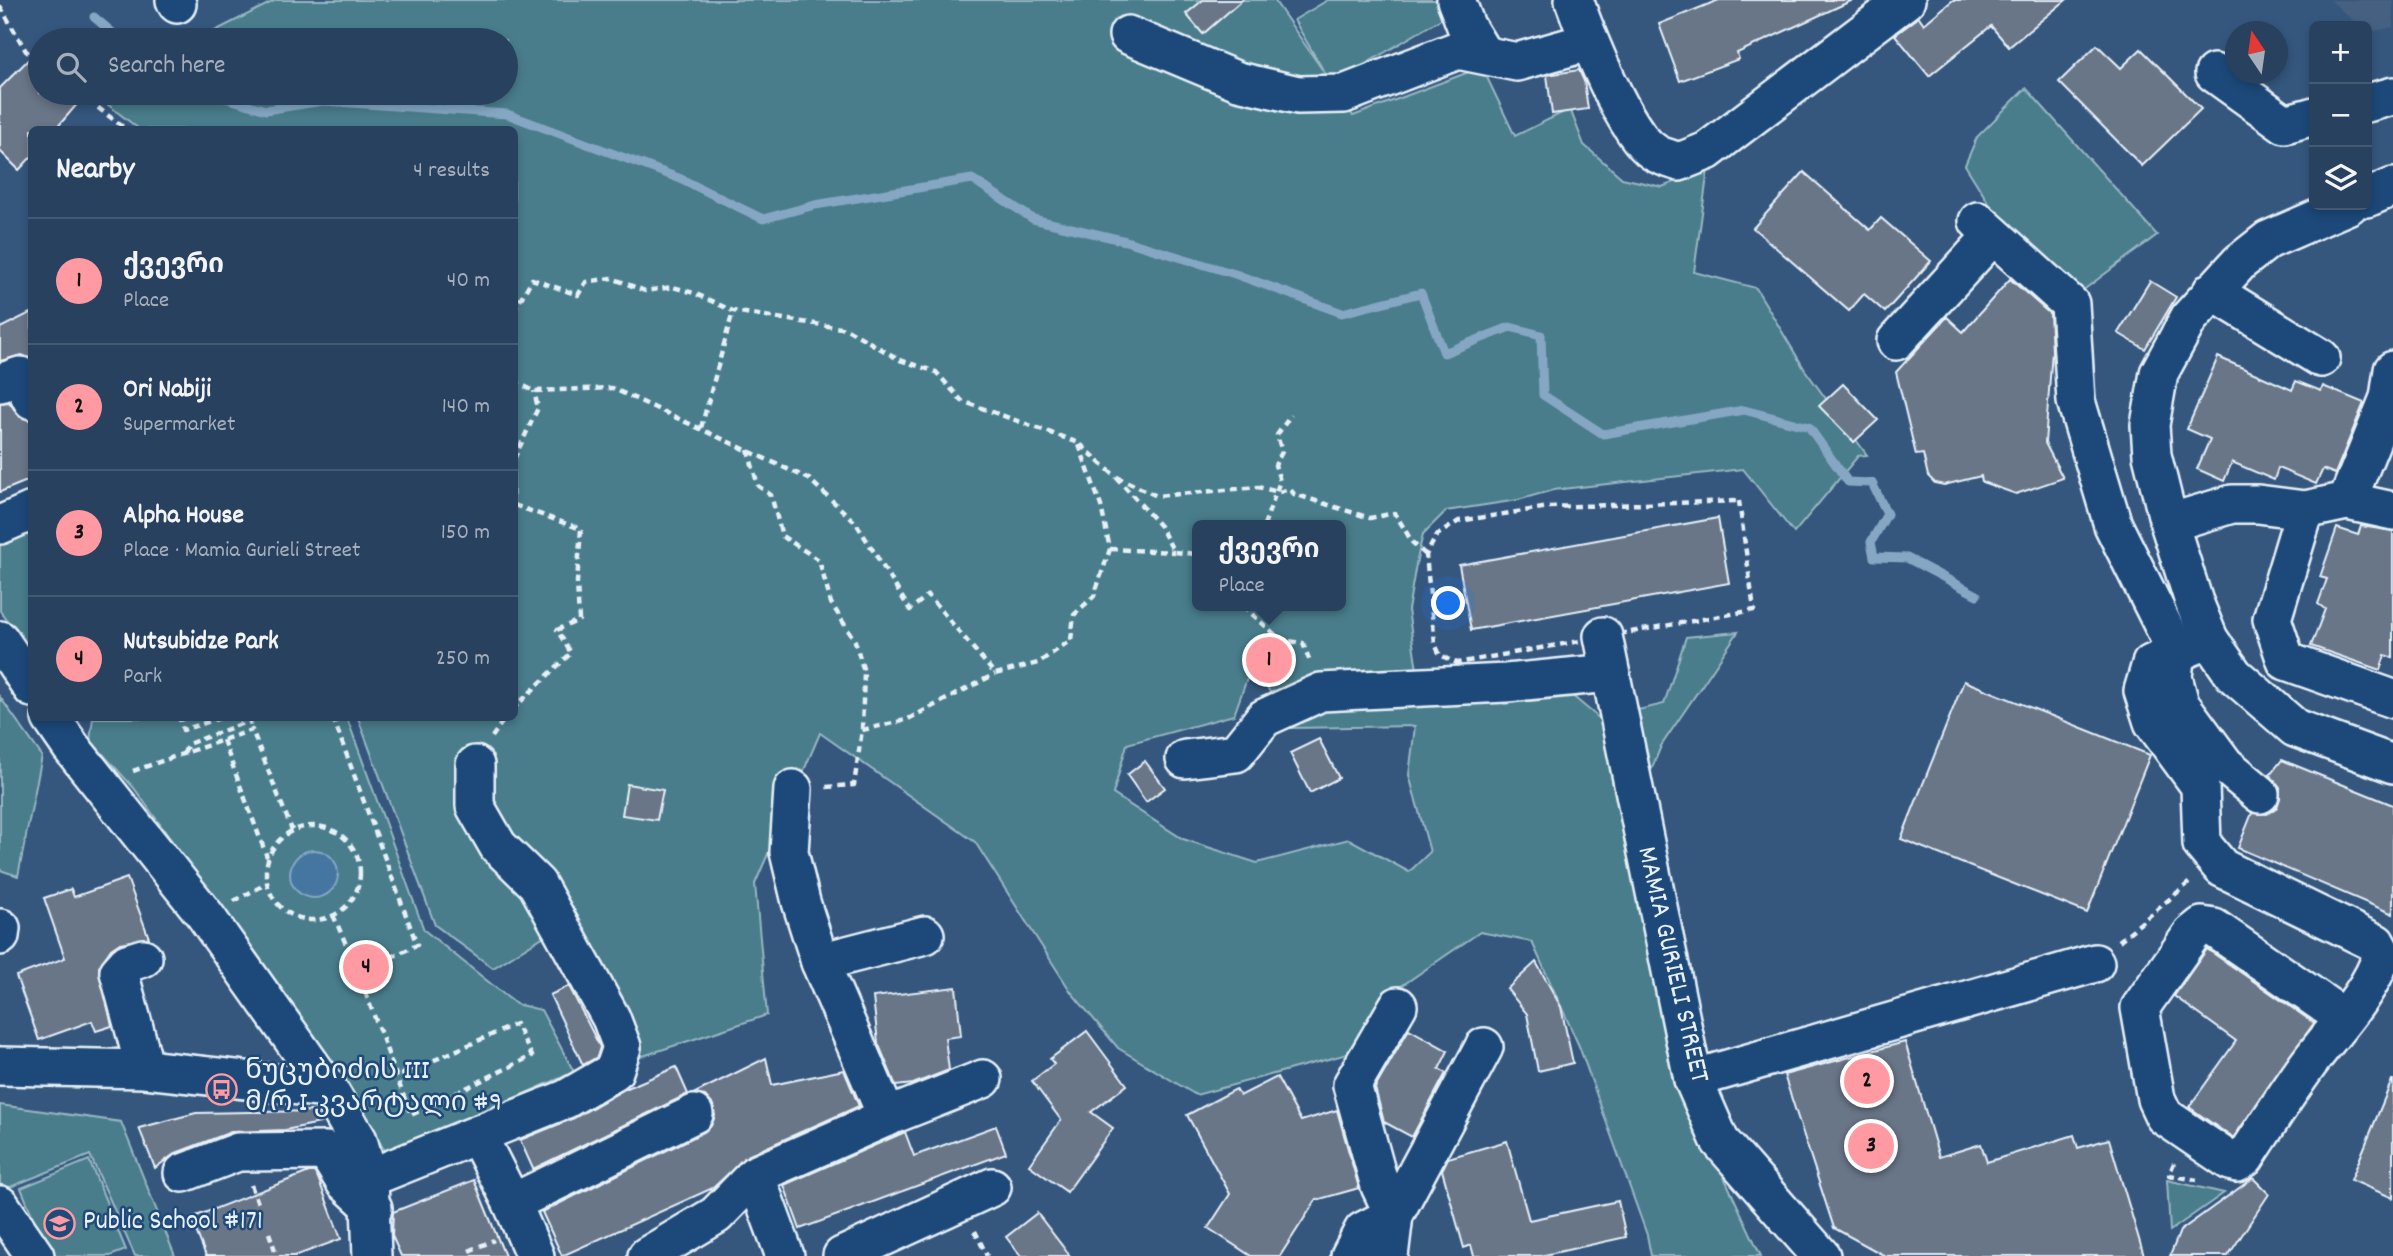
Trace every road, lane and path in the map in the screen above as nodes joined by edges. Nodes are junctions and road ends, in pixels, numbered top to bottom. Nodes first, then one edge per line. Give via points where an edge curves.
1 (1456, 0) edge
2 (1574, 0) edge
3 (1906, 0) edge
4 (0, 6) edge
5 (1128, 35) dead end
6 (1588, 42) junction
7 (28, 53) edge
8 (1483, 54) junction
9 (2214, 73) dead end
10 (2393, 96) edge
11 (2372, 102) edge
12 (95, 105) edge
13 (2309, 117) edge
14 (122, 126) edge
15 (2393, 187) edge
16 (2372, 196) edge
17 (2337, 210) edge
18 (2213, 291) junction
19 (518, 304) edge
20 (733, 311) junction
21 (1896, 341) dead end
22 (2321, 358) dead end
23 (2393, 370) edge
24 (0, 383) edge
25 (518, 383) edge
26 (534, 391) junction
27 (28, 392) edge
28 (1291, 415) dead end
29 (701, 428) junction
30 (1079, 443) junction
31 (748, 449) junction
32 (518, 450) edge
33 (1115, 476) junction
34 (2347, 501) junction
35 (518, 506) edge
36 (2305, 510) junction
37 (2393, 511) edge
38 (28, 513) edge
39 (1266, 520) edge
40 (2169, 523) junction
41 (0, 525) edge
42 (1110, 549) junction
43 (1174, 552) junction
44 (1192, 554) edge
45 (1426, 555) junction
46 (1249, 611) edge
47 (1604, 636) junction
48 (0, 640) edge
49 (2192, 645) junction
50 (1611, 673) junction
51 (995, 674) junction
52 (28, 682) edge
53 (1321, 692) junction
54 (2393, 699) edge
55 (518, 704) edge
56 (180, 721) edge
57 (211, 721) edge
58 (240, 721) edge
59 (250, 721) edge
60 (334, 721) edge
61 (66, 727) edge
62 (253, 730) junction
63 (863, 730) junction
64 (223, 740) junction
65 (183, 753) junction
66 (1185, 759) dead end
67 (2393, 764) edge
68 (475, 765) dead end
69 (101, 782) junction
70 (793, 789) joint
71 (2260, 794) dead end
72 (292, 830) junction
73 (268, 859) junction
74 (2222, 867) junction
75 (333, 915) junction
76 (1, 928) edge
77 (925, 935) dead end
78 (0, 936) edge
79 (143, 958) dead end
80 (820, 962) junction
81 (2095, 963) joint
82 (360, 972) junction
83 (1398, 1006) dead end
84 (2344, 1018) junction
85 (1485, 1047) dead end
86 (0, 1066) edge
87 (145, 1069) junction
88 (396, 1077) junction
89 (983, 1079) dead end
90 (1693, 1079) junction
91 (328, 1089) junction
92 (694, 1114) dead end
93 (887, 1117) junction
94 (478, 1136) junction
95 (183, 1173) dead end
96 (755, 1175) junction
97 (992, 1187) dead end
98 (371, 1193) junction
99 (512, 1203) junction
100 (0, 1205) edge
101 (1394, 1215) junction
102 (269, 1233) dead end
103 (365, 1254) edge
104 (35, 1256) edge
105 (277, 1256) edge
106 (535, 1256) edge
107 (647, 1256) edge
108 (785, 1256) edge
109 (842, 1256) edge
110 (1350, 1256) edge
111 (1389, 1256) edge
112 (1821, 1256) edge

1 - 8 street
2 - 6 street
3 - 6 street via 1707,151 1679,162 1653,152 1630,122
4 - 7 path
5 - 8 street via 1238,81 1298,96 1344,94 1458,50
6 - 8 street via 1517,62
9 - 13 street via 2285,124
10 - 11 street
12 - 14 path
15 - 16 street
17 - 18 street via 2268,240
18 - 22 street
18 - 40 street via 2172,345 2153,400 2152,455
19 - 20 path via 532,279 578,295 586,282 612,278 645,291 673,288 694,293
20 - 29 path
20 - 30 path via 847,329 900,360 936,372 962,401
21 - 49 street via 1986,228 2070,304 2076,401 2098,481 2141,587
23 - 34 street via 2389,398
24 - 27 street via 20,376
25 - 26 path
26 - 29 path via 612,388
26 - 32 path via 538,408
28 - 39 path via 1277,435 1282,452 1275,465 1280,481
29 - 31 path
30 - 33 path
30 - 42 path
31 - 51 path via 809,479 856,523 910,610 928,594
31 - 63 path via 758,486 771,495 782,536 819,560 831,603 855,641 864,672
33 - 43 path via 1160,526
33 - 45 path via 1157,496 1258,487 1279,492 1290,489 1370,518 1395,513 1412,542
34 - 36 street
34 - 37 street
35 - 55 path via 581,529 579,620 557,630 571,653
36 - 40 street via 2232,504
36 - 54 street via 2272,620 2286,661
38 - 41 street
40 - 49 street
42 - 43 path
42 - 51 path via 1094,596 1074,615 1071,640 1038,663
43 - 44 path
45 - 47 path via 1435,645 1440,655 1457,663
45 - 47 path via 1437,535 1459,522 1499,514 1549,507 1739,501 1754,610
46 - 53 path via 1281,640 1303,643
47 - 50 street, MAMIA GURIELI STREET
48 - 52 street
49 - 67 street via 2295,728
49 - 71 street via 2173,677 2180,704 2225,765
49 - 74 street via 2151,664 2143,691 2153,722 2200,786 2202,844
50 - 53 street
50 - 90 street, MAMIA GURIELI STREET
51 - 63 path via 906,720
53 - 66 street via 1264,718 1236,753
56 - 57 path via 183,730
58 - 65 path via 188,744
59 - 62 path
60 - 82 path via 417,945
61 - 69 street
62 - 64 path
62 - 72 path
63 - 70 path via 854,785
64 - 65 path
64 - 73 path
65 - 69 path
68 - 94 street via 475,806 498,846 537,884 611,1018 622,1047 614,1071 566,1099
69 - 91 street via 205,915
70 - 80 street via 789,852
72 - 73 path via 278,841
72 - 75 path via 310,825 327,828 346,839 356,854 359,883 352,899
73 - 75 path via 267,884 278,904 301,918
74 - 81 path via 2185,884
74 - 84 street via 2376,943 2382,954 2378,967
75 - 82 path
76 - 78 street
77 - 80 street
79 - 87 street via 127,963 119,972
80 - 93 street
81 - 90 street
82 - 88 path
83 - 101 street via 1352,1084 1380,1185
84 - 84 street via 2214,928 2202,926 2140,1008 2156,1100 2164,1116 2237,1163
85 - 101 street
86 - 87 street
87 - 91 street
88 - 88 path via 411,1115 532,1056 516,1024
89 - 93 street
90 - 112 street, MAMIA GURIELI STREET via 1720,1141
91 - 98 street via 358,1140
92 - 99 street
93 - 96 street
94 - 98 street
94 - 99 street
95 - 98 street via 238,1152 326,1151 345,1182
96 - 107 street via 716,1215
96 - 108 street
97 - 109 street
98 - 103 street
99 - 106 street
100 - 104 street
101 - 110 street via 1363,1231
101 - 111 street
102 - 105 path

